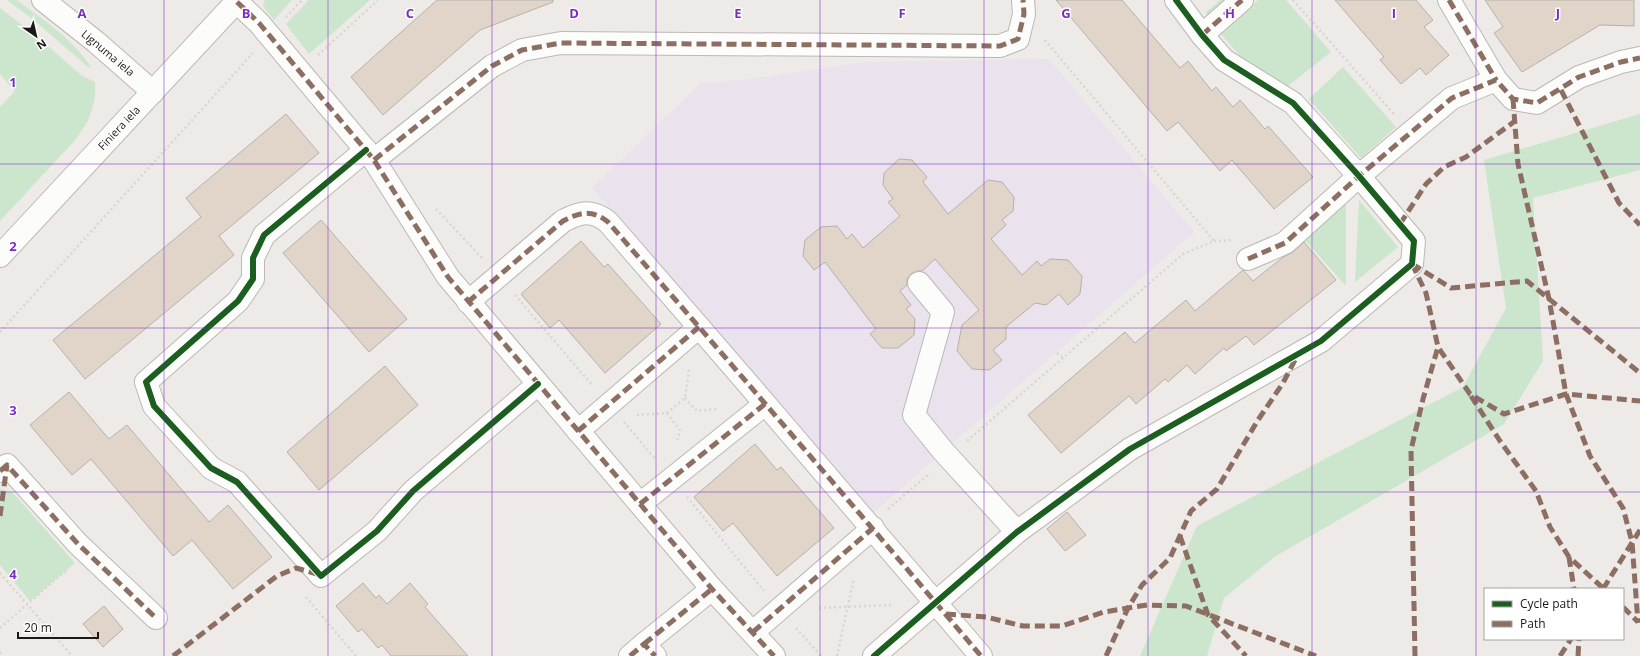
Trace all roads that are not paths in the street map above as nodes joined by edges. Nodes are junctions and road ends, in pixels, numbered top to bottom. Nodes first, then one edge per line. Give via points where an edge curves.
1 (43, 0) edge
2 (1176, 0) edge
3 (1242, 0) edge
4 (1449, 0) edge
5 (237, 1) edge
6 (1023, 7) edge
7 (1202, 35) junction
8 (1640, 58) edge
9 (1496, 80) junction
10 (154, 92) junction
11 (370, 155) junction
12 (1360, 176) junction
13 (0, 256) edge
14 (1248, 259) dead end
15 (919, 283) dead end
16 (468, 302) junction
17 (699, 327) junction
18 (538, 384) junction
19 (765, 404) junction
20 (578, 431) junction
21 (0, 471) edge
22 (640, 504) junction
23 (873, 528) junction
24 (1017, 532) junction
25 (712, 589) junction
26 (937, 603) junction
27 (156, 618) dead end
28 (753, 632) junction
29 (643, 652) edge
30 (774, 656) edge
31 (874, 656) edge
32 (982, 656) edge

1 - 10 street, Lignuma iela
2 - 7 street
3 - 7 street
4 - 9 street
5 - 10 street, Finiera iela
5 - 11 street via 270,35
6 - 11 street via 1018,40 1000,46 561,43 522,50 492,66
7 - 12 street via 1224,60 1293,103
8 - 9 street via 1579,77 1537,103 1513,99
9 - 12 street via 1452,98
10 - 13 street, Finiera iela
11 - 16 street via 448,278
11 - 18 street via 264,235 253,258 254,279 238,301 146,382 154,406 212,468 237,482 321,576 377,530 413,491
12 - 14 street via 1285,242
12 - 24 street via 1414,241 1412,264 1321,341 1130,449
15 - 24 street via 943,312 914,415
16 - 17 street via 563,221 575,214 587,213 600,216 608,222
16 - 18 street
17 - 19 street
17 - 20 street via 613,410
18 - 20 street
19 - 22 street
19 - 23 street
20 - 22 street
21 - 27 street via 7,465 87,552
22 - 25 street
23 - 26 street
23 - 28 street
24 - 26 street
25 - 28 street
25 - 29 street
26 - 31 street
26 - 32 street
28 - 30 street

